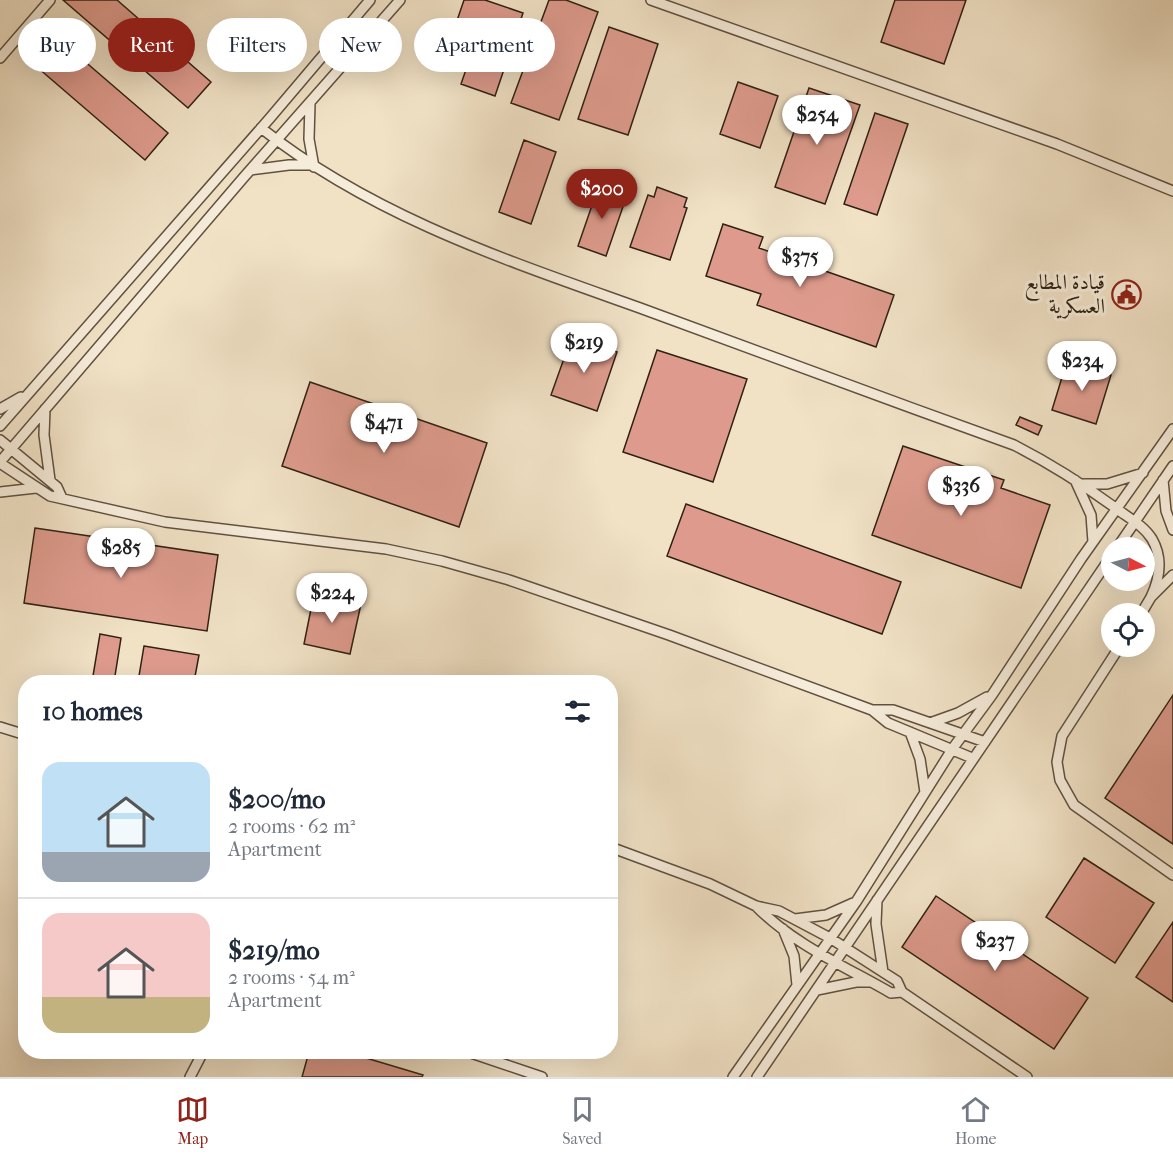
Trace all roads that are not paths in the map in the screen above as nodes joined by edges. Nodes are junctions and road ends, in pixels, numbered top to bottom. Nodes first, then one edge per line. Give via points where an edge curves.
1 (50, 0) edge
2 (370, 0) edge
3 (400, 0) edge
4 (651, 0) edge
5 (0, 58) edge
6 (310, 103) junction
7 (261, 128) junction
8 (277, 141) junction
9 (313, 166) junction
10 (250, 170) junction
11 (1173, 191) edge
12 (33, 389) junction
13 (0, 409) edge
14 (45, 409) junction
15 (0, 426) edge
16 (1173, 429) edge
17 (0, 440) edge
18 (12, 447) junction
19 (0, 463) edge
20 (1173, 466) edge
21 (1143, 473) junction
22 (1074, 478) junction
23 (50, 480) junction
24 (1163, 480) junction
25 (1083, 484) junction
26 (36, 488) junction
27 (0, 492) edge
28 (62, 498) junction
29 (1117, 509) junction
30 (1134, 522) junction
31 (1173, 530) edge
32 (1124, 537) edge
33 (1093, 542) junction
34 (1101, 571) edge
35 (1173, 575) edge
36 (1151, 597) junction
37 (1147, 603) edge
38 (1113, 657) edge
39 (992, 694) junction
40 (872, 710) junction
41 (930, 723) junction
42 (0, 727) edge
43 (910, 732) junction
44 (18, 733) edge
45 (964, 734) junction
46 (985, 742) junction
47 (953, 748) junction
48 (972, 758) junction
49 (925, 792) junction
50 (618, 850) edge
51 (1173, 875) edge
52 (877, 900) junction
53 (856, 902) junction
54 (756, 906) junction
55 (795, 919) junction
56 (783, 929) junction
57 (830, 938) junction
58 (845, 947) junction
59 (820, 953) junction
60 (836, 962) junction
61 (883, 972) junction
62 (873, 982) junction
63 (797, 985) junction
64 (817, 990) junction
65 (902, 992) junction
66 (199, 1059) edge
67 (489, 1059) edge
68 (190, 1077) edge
69 (542, 1077) edge
70 (733, 1077) edge
71 (756, 1077) edge
72 (1027, 1077) edge

1 - 5 street
2 - 7 street
3 - 6 street
4 - 11 street via 1057,144
6 - 8 street
6 - 9 street
7 - 8 street
7 - 12 street
8 - 9 street
8 - 10 street
9 - 10 street
9 - 22 street via 419,225 1014,446
10 - 14 street
12 - 13 street
12 - 15 street
14 - 18 street
14 - 23 street
16 - 21 street
17 - 18 street
18 - 19 street
18 - 23 street
19 - 26 street
20 - 24 street
21 - 25 street via 1107,484
21 - 29 street
22 - 25 street
22 - 33 street via 1091,515
23 - 28 street
24 - 30 street
24 - 31 street via 1166,511
25 - 29 street
26 - 27 street
26 - 28 street
28 - 40 street via 165,522 386,549 442,561 658,631
29 - 30 street
29 - 33 street
30 - 32 street
30 - 36 street via 1152,539 1157,550 1159,574
33 - 39 street
34 - 46 street
35 - 36 street
36 - 37 street
38 - 51 street via 1062,736 1058,753 1060,780 1074,805
39 - 41 street
39 - 45 street
40 - 41 street via 893,710
40 - 43 street via 888,723
41 - 45 street
42 - 44 street
43 - 47 street
43 - 49 street via 920,759
45 - 46 street
45 - 47 street
46 - 48 street
47 - 48 street
47 - 49 street
48 - 52 street
49 - 53 street
50 - 54 street via 710,884
52 - 58 street
52 - 61 street
53 - 55 street via 826,915
53 - 57 street
54 - 55 street
54 - 56 street
55 - 57 street
56 - 59 street
56 - 63 street via 794,956
57 - 58 street
57 - 59 street
58 - 60 street
58 - 61 street
59 - 60 street
59 - 63 street
60 - 62 street
60 - 64 street
61 - 65 street via 897,981
62 - 64 street
62 - 65 street via 891,993
63 - 70 street
64 - 71 street
65 - 72 street
66 - 68 street
67 - 69 street

